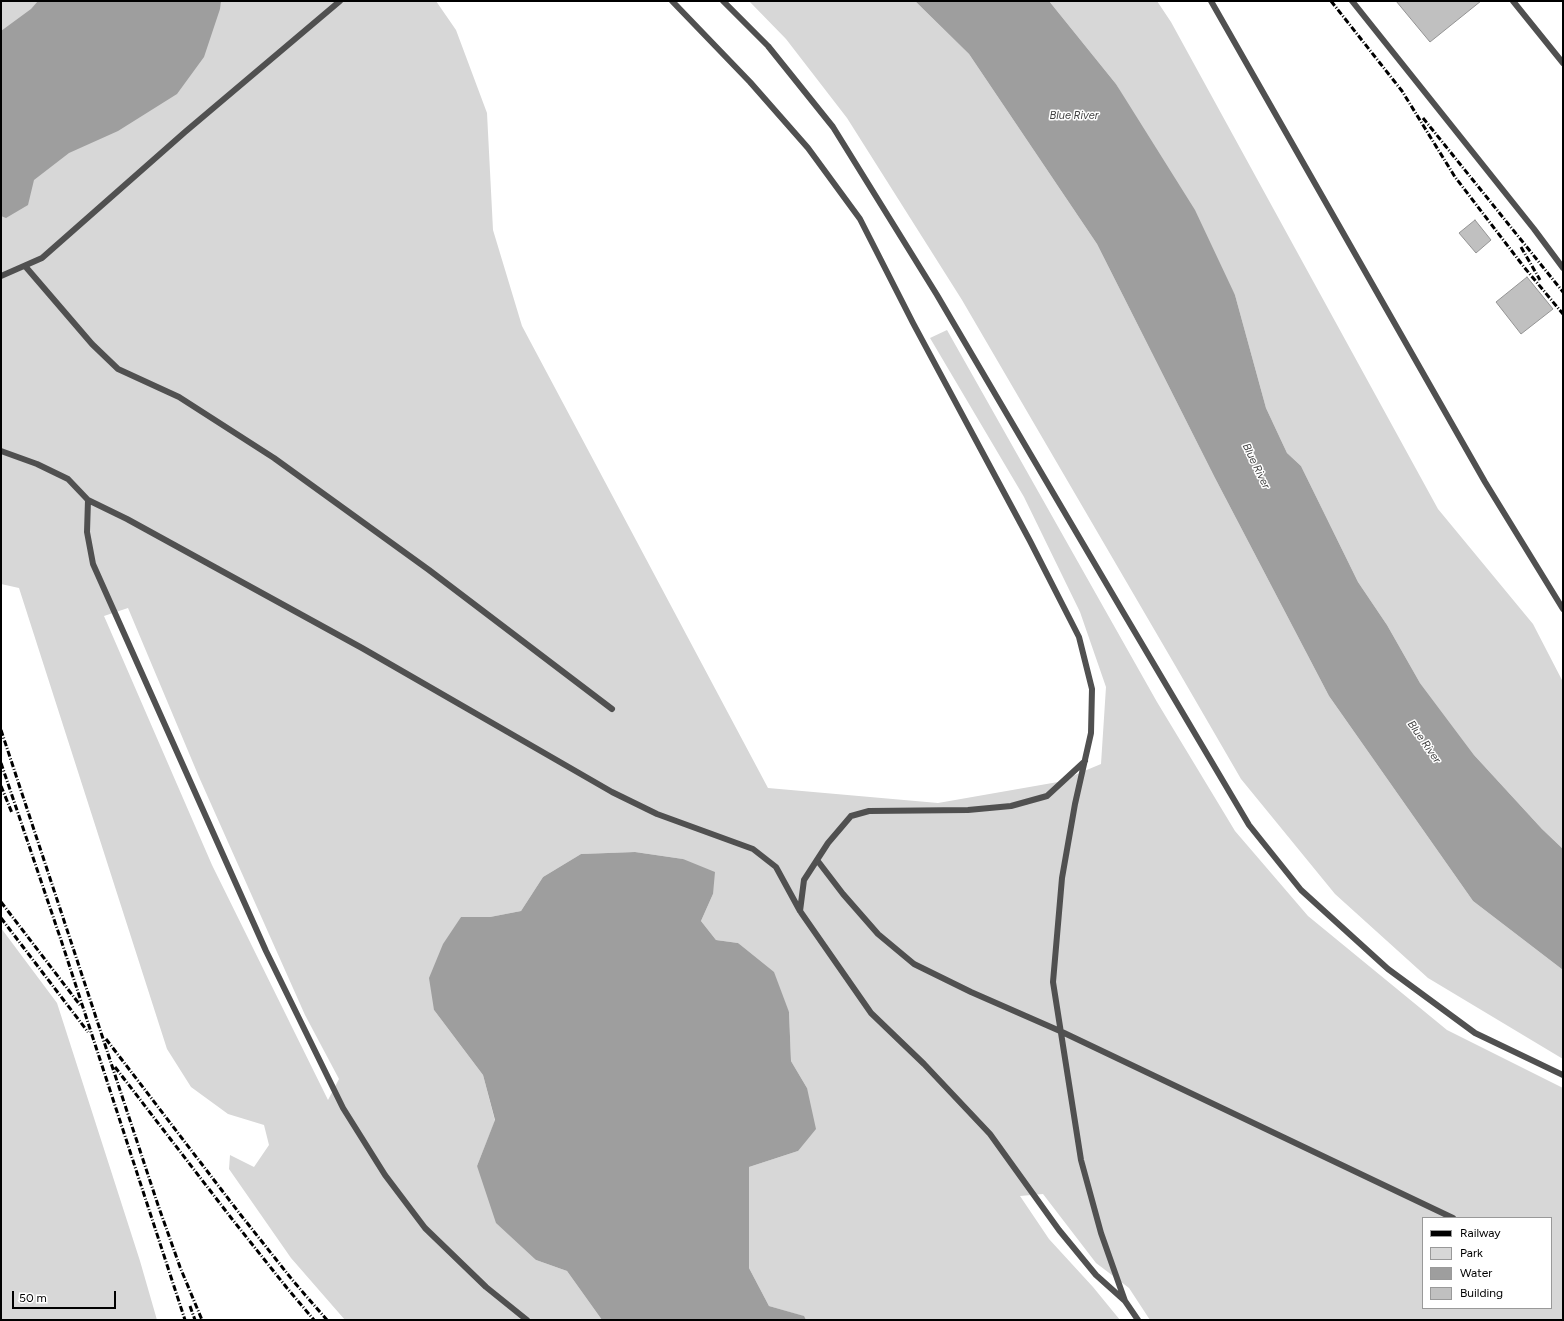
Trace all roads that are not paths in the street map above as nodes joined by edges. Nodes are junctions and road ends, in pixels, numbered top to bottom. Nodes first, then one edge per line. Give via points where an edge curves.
1 (340, 1) edge
2 (672, 1) edge
3 (723, 1) edge
4 (1210, 1) edge
5 (1352, 1) edge
6 (1513, 1) edge
7 (1563, 63) edge
8 (25, 266) junction
9 (1563, 268) edge
10 (1, 276) edge
11 (1, 451) edge
12 (88, 500) junction
13 (1563, 609) edge
14 (612, 709) dead end
15 (1085, 761) junction
16 (817, 860) junction
17 (800, 911) junction
18 (1060, 1031) junction
19 (1563, 1075) edge
20 (1451, 1217) edge
21 (1126, 1301) junction
22 (527, 1320) edge
23 (1138, 1320) edge

1 - 8 lane via 185,132 42,258
2 - 15 lane via 750,82 808,148 860,219 1079,637 1092,689 1091,733
3 - 19 lane via 768,46 833,127 938,295 1249,825 1301,890 1388,969 1476,1033
4 - 13 lane via 1485,482
5 - 9 lane
6 - 7 lane
8 - 10 lane
8 - 14 lane via 92,344 118,369 179,396 274,458
11 - 12 lane via 38,464 68,479
12 - 17 lane via 348,640 612,792 657,814 753,849 776,866
12 - 22 lane via 87,532 93,564 266,950 343,1108 385,1175 425,1228 486,1287
15 - 16 lane via 1047,796 1011,806 968,810 869,811 850,816
15 - 18 lane via 1062,878 1053,982
16 - 17 lane via 804,880
16 - 18 lane via 878,934 914,964
17 - 21 lane via 871,1013 924,1064 990,1134 1059,1230 1096,1275
18 - 20 lane
18 - 21 lane via 1081,1160 1100,1233
21 - 23 lane

